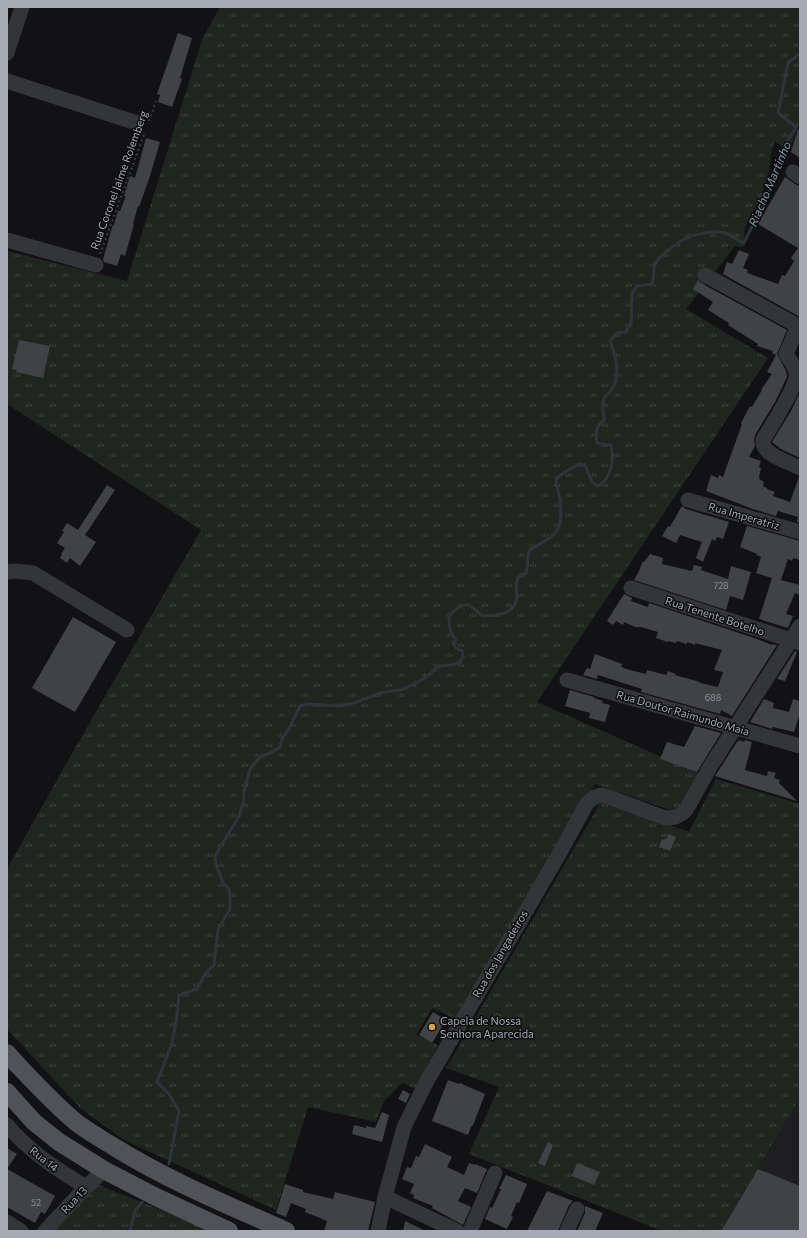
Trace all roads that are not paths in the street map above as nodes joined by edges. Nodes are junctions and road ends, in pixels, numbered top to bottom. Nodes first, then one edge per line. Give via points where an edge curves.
1 (22, 7) edge
2 (7, 53) edge
3 (7, 81) edge
4 (143, 126) road end
5 (7, 240) edge
6 (96, 265) road end
7 (705, 275) dead end
8 (799, 326) edge
9 (800, 467) edge
10 (688, 500) dead end
11 (800, 532) edge
12 (7, 572) edge
13 (631, 588) dead end
14 (800, 626) edge
15 (127, 630) dead end
16 (796, 642) edge
17 (567, 680) dead end
18 (735, 728) junction
19 (800, 746) edge
20 (7, 1053) edge
21 (7, 1092) edge
22 (7, 1125) edge
23 (104, 1170) junction
24 (495, 1173) dead end
25 (86, 1187) junction
26 (384, 1197) junction
27 (577, 1209) dead end
28 (7, 1222) edge
29 (227, 1230) edge
30 (21, 1231) edge
31 (45, 1231) edge
32 (286, 1231) edge
33 (378, 1231) edge
34 (457, 1231) edge
35 (470, 1231) edge
36 (567, 1231) edge

1 - 2 street
3 - 4 street
5 - 6 street
7 - 8 street
8 - 9 street via 786,354 796,375 782,409 762,444 765,450 774,456
10 - 11 street, Rua Imperatriz
12 - 15 street via 33,573
13 - 16 street, Rua Tenente Botelho
14 - 16 street
16 - 18 street
17 - 18 street, Rua Doutor Raimundo Maia
18 - 19 street, Rua Doutor Raimundo Maia
18 - 26 street, Rua dos Jangadeiros via 680,816 665,818 601,795 587,803 421,1093 404,1127
20 - 32 main road via 60,1108 97,1137 167,1176
21 - 23 main road via 34,1122 59,1142
22 - 25 street, Rua 14 via 40,1157
23 - 25 street, Rua 13
23 - 29 main road
24 - 35 street
25 - 31 street, Rua 13
26 - 33 street, Rua dos Jangadeiros
26 - 34 street
27 - 36 street
28 - 30 street

